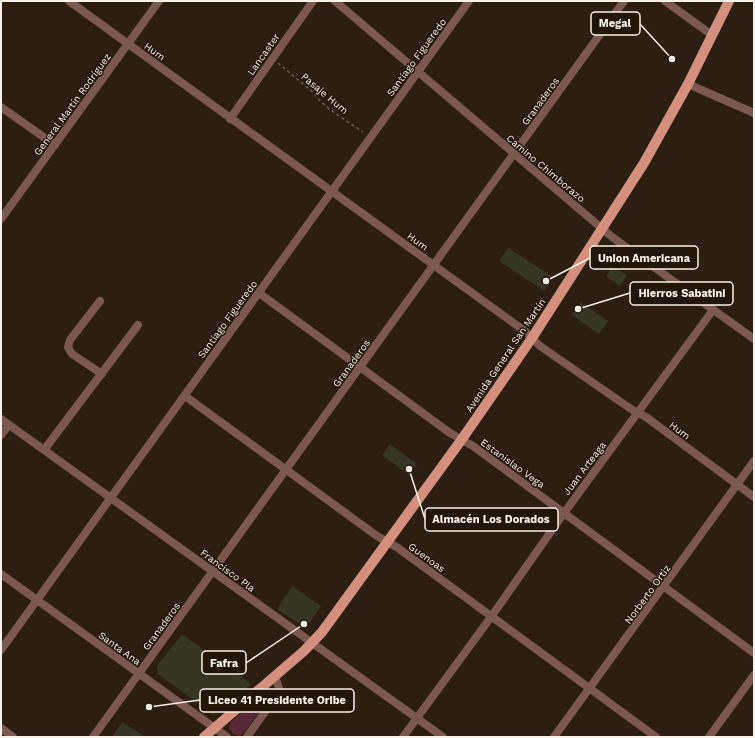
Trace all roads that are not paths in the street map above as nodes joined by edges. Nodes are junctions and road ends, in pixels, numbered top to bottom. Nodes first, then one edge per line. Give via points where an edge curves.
1 (69, 1) edge
2 (159, 1) edge
3 (314, 1) edge
4 (335, 1) edge
5 (469, 1) edge
6 (624, 1) edge
7 (665, 1) edge
8 (729, 1) edge
9 (712, 35) junction
10 (128, 44) junction
11 (418, 72) junction
12 (688, 84) junction
13 (1, 107) edge
14 (754, 113) edge
15 (230, 119) junction
16 (55, 145) junction
17 (514, 154) junction
18 (332, 191) junction
19 (1, 220) edge
20 (603, 229) junction
21 (434, 265) junction
22 (259, 293) junction
23 (100, 301) dead end
24 (713, 310) junction
25 (138, 325) dead end
26 (532, 338) junction
27 (754, 339) edge
28 (361, 366) junction
29 (102, 374) junction
30 (185, 396) junction
31 (638, 413) junction
32 (1, 419) edge
33 (9, 425) junction
34 (1, 435) edge
35 (462, 439) junction
36 (44, 450) junction
37 (754, 461) edge
38 (287, 469) junction
39 (737, 485) junction
40 (754, 497) edge
41 (111, 498) junction
42 (564, 513) junction
43 (388, 542) junction
44 (212, 571) junction
45 (1, 574) edge
46 (664, 586) junction
47 (37, 600) junction
48 (491, 617) junction
49 (312, 643) junction
50 (1, 650) edge
51 (754, 653) edge
52 (138, 674) junction
53 (754, 675) edge
54 (275, 677) junction
55 (590, 689) junction
56 (417, 718) junction
57 (1, 728) edge
58 (215, 728) junction
59 (13, 737) edge
60 (93, 737) edge
61 (204, 737) edge
62 (227, 737) edge
63 (247, 737) edge
64 (403, 737) edge
65 (443, 737) edge
66 (554, 737) edge
67 (656, 737) edge
68 (709, 737) edge

1 - 10 street, Hum
2 - 10 street, General Martín Rodríguez
3 - 15 street, Lancaster
4 - 11 street, Camino Chimborazo
5 - 11 street, Santiago Figueredo
6 - 17 street, Granaderos
7 - 9 street
8 - 9 main road, Avenida General San Martín
9 - 12 main road, Avenida General San Martín
10 - 15 street, Hum
10 - 16 street, General Martín Rodríguez
11 - 17 street, Camino Chimborazo
11 - 18 street, Santiago Figueredo
12 - 14 street
12 - 20 main road, Avenida General San Martín
13 - 16 street
15 - 18 street, Hum
16 - 19 street, General Martín Rodríguez
17 - 20 street, Camino Chimborazo
17 - 21 street, Granaderos
18 - 21 street, Hum
18 - 22 street, Santiago Figueredo
20 - 24 street, Camino Chimborazo
20 - 26 main road, Avenida General San Martín
21 - 26 street, Hum
21 - 28 street, Granaderos
22 - 28 street, Estanislao Vega
22 - 30 street, Santiago Figueredo
23 - 29 street via 70,340 68,347 72,354
24 - 27 street, Camino Chimborazo
24 - 31 street, Juan Arteaga
25 - 29 street
26 - 31 street, Hum
26 - 35 main road, Avenida General San Martín
28 - 35 street, Estanislao Vega
28 - 38 street, Granaderos
29 - 36 street
30 - 38 street, Guenoas
30 - 41 street, Santiago Figueredo
31 - 39 street, Hum
31 - 42 street, Juan Arteaga
32 - 33 street, Francisco Pla
33 - 34 street
33 - 36 street, Francisco Pla
35 - 42 street, Estanislao Vega
35 - 43 main road, Avenida General San Martín
36 - 41 street, Francisco Pla
37 - 39 street, Norberto Ortiz
38 - 43 street, Guenoas
38 - 44 street, Granaderos
39 - 40 street, Hum
39 - 46 street, Norberto Ortiz
41 - 44 street, Francisco Pla
41 - 47 street, Santiago Figueredo
42 - 46 street, Estanislao Vega
42 - 48 street, Juan Arteaga
43 - 48 street, Guenoas
43 - 49 main road, Avenida General San Martín
44 - 49 street, Francisco Pla
44 - 52 street, Granaderos
45 - 47 street, Santa Ana
46 - 51 street, Estanislao Vega
46 - 55 street, Norberto Ortiz
47 - 50 street, Santiago Figueredo
47 - 52 street, Santa Ana
48 - 55 street, Guenoas
48 - 56 street, Juan Arteaga
49 - 54 main road, Avenida General San Martín
49 - 56 street, Francisco Pla
52 - 58 street, Santa Ana
52 - 60 street, Granaderos
53 - 68 street
54 - 58 main road, Avenida General San Martín
54 - 63 street via 280,691
55 - 66 street, Norberto Ortiz
55 - 67 street, Guenoas
56 - 64 street, Juan Arteaga
56 - 65 street, Francisco Pla
57 - 59 street
58 - 61 main road, Avenida General San Martín
58 - 62 street, Santa Ana

